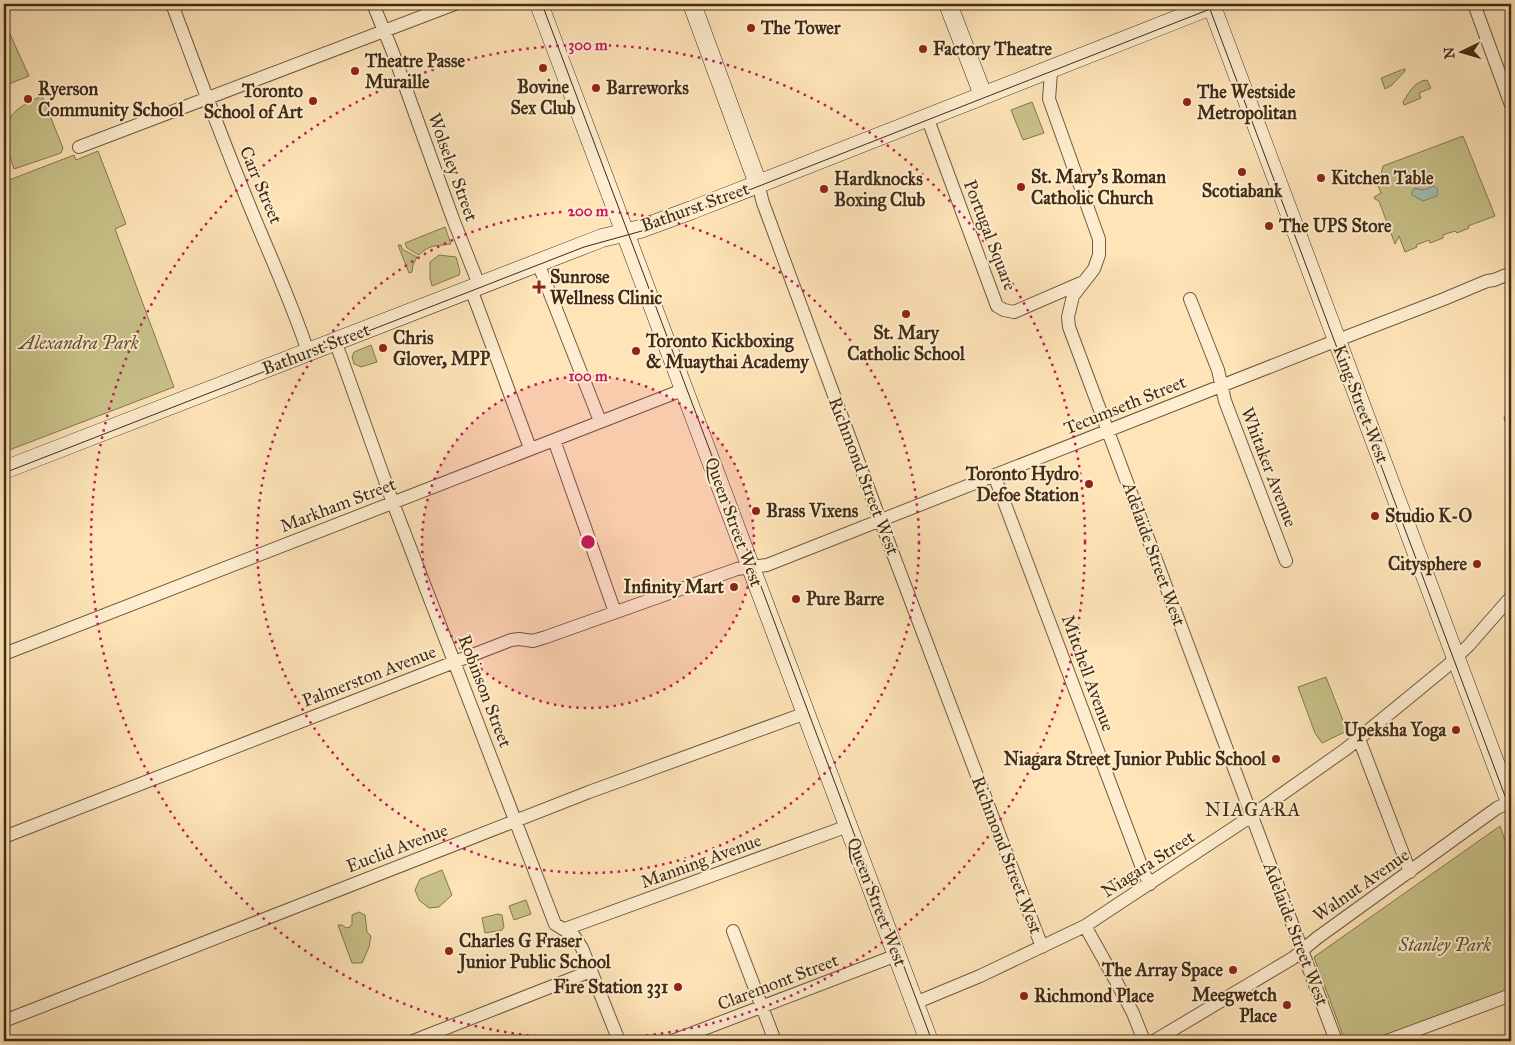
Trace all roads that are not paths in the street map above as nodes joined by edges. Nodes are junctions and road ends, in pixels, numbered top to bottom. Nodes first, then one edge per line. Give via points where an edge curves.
1 (172, 4) edge
2 (373, 4) edge
3 (455, 4) edge
4 (539, 4) edge
5 (692, 4) edge
6 (948, 4) edge
7 (1213, 4) edge
8 (1474, 4) edge
9 (383, 30) junction
10 (1053, 68) junction
11 (983, 96) junction
12 (207, 98) junction
13 (1511, 105) edge
14 (927, 117) junction
15 (78, 148) dead end
16 (758, 184) junction
17 (625, 232) junction
18 (538, 263) junction
19 (1511, 273) edge
20 (1084, 282) junction
21 (475, 287) junction
22 (1190, 298) dead end
23 (1337, 340) junction
24 (334, 342) junction
25 (308, 352) junction
26 (1221, 386) junction
27 (685, 389) junction
28 (600, 421) junction
29 (1108, 430) junction
30 (554, 440) junction
31 (530, 448) junction
32 (4, 470) edge
33 (994, 475) junction
34 (394, 503) junction
35 (880, 520) junction
36 (1286, 561) dead end
37 (751, 567) junction
38 (1511, 597) edge
39 (615, 612) junction
40 (4, 654) edge
41 (1456, 657) junction
42 (455, 661) junction
43 (806, 713) junction
44 (1359, 739) junction
45 (1506, 776) edge
46 (1511, 804) edge
47 (1252, 816) junction
48 (515, 821) junction
49 (848, 826) junction
50 (4, 836) edge
51 (1410, 872) junction
52 (1150, 884) junction
53 (1085, 926) junction
54 (565, 929) junction
55 (733, 931) dead end
56 (1042, 947) junction
57 (1302, 950) junction
58 (897, 955) junction
59 (590, 971) junction
60 (1511, 994) edge
61 (915, 1003) junction
62 (763, 1007) junction
63 (4, 1021) edge
64 (412, 1041) edge
65 (619, 1041) edge
66 (672, 1041) edge
67 (775, 1041) edge
68 (929, 1041) edge
69 (1144, 1041) edge
70 (1154, 1041) edge
71 (1336, 1041) edge
72 (1387, 1041) edge

1 - 12 street, Carr Street
2 - 9 street, Wolseley Street
3 - 9 street
4 - 17 main road, Queen Street West
5 - 16 main road, Richmond Street West
6 - 11 main road
7 - 10 main road, Bathurst Street
7 - 23 main road, King Street West
8 - 13 street
9 - 12 street
9 - 21 street, Wolseley Street
10 - 11 main road, Bathurst Street
10 - 20 street, Adelaide Street West via 1049,99 1099,239 1099,255
11 - 14 main road, Bathurst Street
12 - 15 street
12 - 25 street, Carr Street
14 - 16 main road, Bathurst Street
14 - 20 street, Portugal Square via 998,306 1014,312
16 - 17 main road, Bathurst Street
16 - 35 street, Richmond Street West
17 - 18 main road, Bathurst Street
17 - 27 main road, Queen Street West
18 - 21 main road, Bathurst Street
18 - 28 street
19 - 23 street, Tecumseth Street
20 - 29 street, Adelaide Street West via 1073,296 1069,327
21 - 24 main road, Bathurst Street
21 - 31 street, Wolseley Street
22 - 26 street, Whitaker Avenue
23 - 26 street, Tecumseth Street
23 - 41 main road, King Street West
24 - 25 main road, Bathurst Street
24 - 34 street, Robinson Street
25 - 32 main road, Bathurst Street
26 - 29 street, Tecumseth Street
26 - 36 street, Whitaker Avenue
27 - 28 street, Markham Street
27 - 37 main road, Queen Street West
28 - 30 street, Markham Street
29 - 33 street, Tecumseth Street
29 - 47 street, Adelaide Street West
30 - 31 street, Markham Street
30 - 39 street
31 - 34 street, Markham Street
33 - 35 street, Tecumseth Street
33 - 52 street, Mitchell Avenue
34 - 40 street, Markham Street
34 - 42 street, Robinson Street
35 - 37 street, Tecumseth Street via 767,565
35 - 56 street, Richmond Street West
37 - 39 street, Palmerston Avenue
37 - 43 main road, Queen Street West
38 - 41 street, Niagara Street
39 - 42 street, Palmerston Avenue via 533,641 511,640
41 - 44 street, Niagara Street
41 - 45 main road, King Street West
42 - 48 street, Robinson Street
42 - 50 street, Palmerston Avenue
43 - 48 street, Euclid Avenue
43 - 49 main road, Queen Street West
44 - 47 street, Niagara Street
44 - 51 street
45 - 46 main road, King Street West
46 - 51 street, Walnut Avenue via 1497,808
47 - 52 street, Niagara Street
47 - 57 street, Adelaide Street West
48 - 54 street, Robinson Street via 555,924
48 - 63 street, Euclid Avenue
49 - 54 street, Manning Avenue
49 - 58 main road, Queen Street West
51 - 57 street, Walnut Avenue
52 - 53 street, Niagara Street
53 - 56 street, Niagara Street
53 - 69 street
54 - 59 street, Robinson Street via 582,948
55 - 62 street
56 - 61 street, Niagara Street
57 - 70 street, Walnut Avenue
57 - 71 street, Adelaide Street West
58 - 61 main road, Queen Street West
58 - 62 street, Claremont Street
59 - 64 street
59 - 65 street, Robinson Street
60 - 72 street
61 - 68 main road, Queen Street West
62 - 66 street, Claremont Street
62 - 67 street

